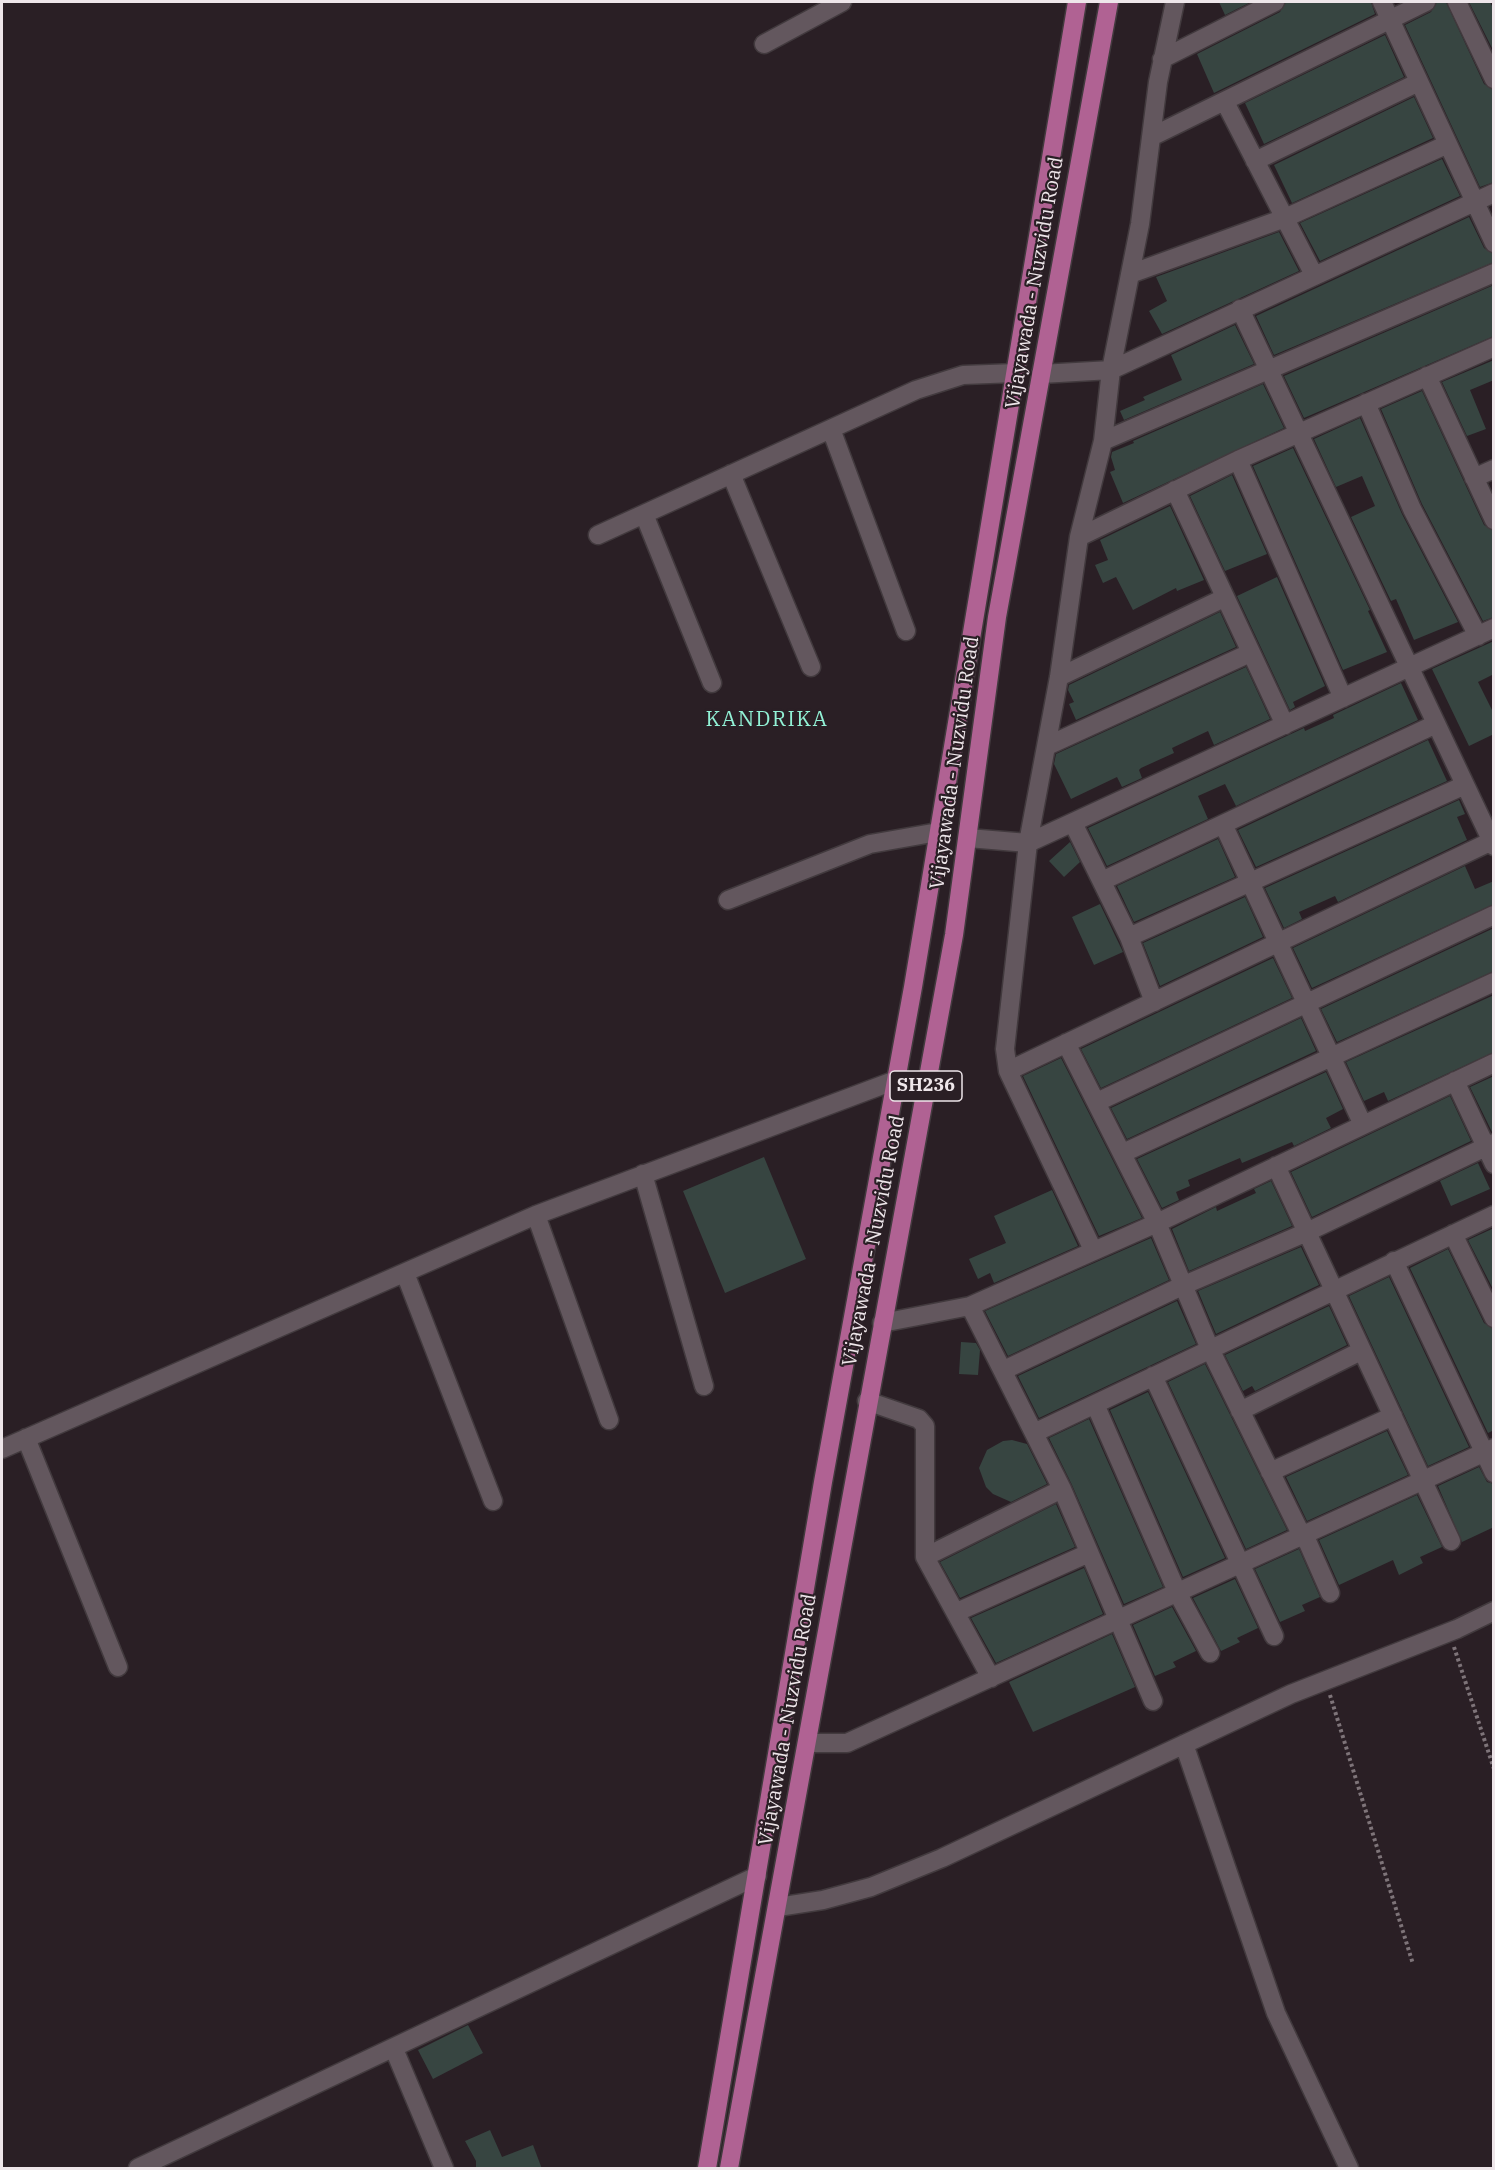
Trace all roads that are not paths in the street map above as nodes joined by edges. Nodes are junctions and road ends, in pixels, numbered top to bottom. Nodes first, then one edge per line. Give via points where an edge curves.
1 (842, 2) edge
2 (1077, 2) edge
3 (1109, 2) edge
4 (1175, 2) edge
5 (1275, 2) edge
6 (1382, 2) edge
7 (1426, 2) edge
8 (1457, 2) edge
9 (1390, 19) junction
10 (764, 44) dead end
11 (1162, 59) junction
12 (1494, 79) edge
13 (1419, 82) junction
14 (1225, 102) junction
15 (1151, 137) junction
16 (1448, 144) junction
17 (1255, 161) junction
18 (1494, 193) edge
19 (1475, 202) junction
20 (1285, 218) junction
21 (1494, 243) edge
22 (1494, 273) edge
23 (1130, 274) junction
24 (1314, 275) junction
25 (1240, 309) junction
26 (1494, 347) edge
27 (1103, 370) junction
28 (1269, 370) junction
29 (1016, 373) junction
30 (1041, 374) junction
31 (1426, 376) junction
32 (1366, 403) junction
33 (831, 429) junction
34 (1299, 433) junction
35 (1103, 441) junction
36 (1238, 460) junction
37 (1494, 469) edge
38 (731, 474) junction
39 (1474, 478) junction
40 (1175, 490) junction
41 (644, 514) junction
42 (1494, 520) edge
43 (598, 535) dead end
44 (1079, 537) junction
45 (1224, 598) junction
46 (906, 631) dead end
47 (1486, 632) edge
48 (1250, 653) junction
49 (811, 667) dead end
50 (1409, 668) junction
51 (1059, 677) junction
52 (712, 683) dead end
53 (1343, 698) junction
54 (1436, 724) junction
55 (1285, 725) junction
56 (1047, 746) junction
57 (1465, 785) junction
58 (1073, 823) junction
59 (1223, 824) junction
60 (938, 832) junction
61 (974, 838) junction
62 (1021, 843) junction
63 (1493, 843) edge
64 (1102, 881) junction
65 (1250, 882) junction
66 (728, 900) dead end
67 (1494, 915) edge
68 (1129, 937) junction
69 (1280, 942) junction
70 (1494, 982) edge
71 (1154, 1002) junction
72 (1305, 1004) junction
73 (1066, 1043) junction
74 (1330, 1057) junction
75 (1494, 1063) edge
76 (1008, 1071) junction
77 (896, 1080) junction
78 (1455, 1081) junction
79 (1097, 1102) junction
80 (1363, 1125) junction
81 (1489, 1145) edge
82 (1123, 1153) junction
83 (1494, 1164) edge
84 (1276, 1166) junction
85 (643, 1174) junction
86 (536, 1215) junction
87 (1494, 1215) edge
88 (1157, 1223) junction
89 (1308, 1232) junction
90 (1453, 1234) junction
91 (1093, 1250) junction
92 (1394, 1261) junction
93 (405, 1273) junction
94 (1182, 1286) junction
95 (1333, 1290) junction
96 (970, 1306) junction
97 (1494, 1318) edge
98 (882, 1323) junction
99 (1210, 1349) junction
100 (1361, 1351) junction
101 (1004, 1370) junction
102 (1153, 1376) junction
103 (704, 1386) dead end
104 (876, 1404) junction
105 (1095, 1404) junction
106 (1240, 1411) junction
107 (1393, 1416) junction
108 (609, 1420) dead end
109 (1034, 1433) junction
110 (26, 1438) junction
111 (2, 1449) edge
112 (1489, 1450) edge
113 (1270, 1472) junction
114 (1494, 1473) edge
115 (1424, 1480) junction
116 (1062, 1489) junction
117 (493, 1501) dead end
118 (1302, 1536) junction
119 (1451, 1541) dead end
120 (1089, 1553) junction
121 (925, 1557) junction
122 (1242, 1564) junction
123 (1178, 1593) junction
124 (1330, 1593) dead end
125 (1494, 1611) edge
126 (957, 1612) junction
127 (1119, 1620) junction
128 (1274, 1636) dead end
129 (1210, 1653) dead end
130 (118, 1667) dead end
131 (991, 1678) junction
132 (1153, 1701) dead end
133 (807, 1743) junction
134 (1184, 1744) junction
135 (757, 1876) junction
136 (778, 1907) junction
137 (394, 2049) junction
138 (138, 2169) edge
139 (444, 2169) edge
140 (708, 2169) edge
141 (729, 2169) edge
142 (1349, 2169) edge

1 - 10 street
2 - 29 main road, Vijayawada - Nuzvidu Road / SH236
3 - 30 main road, Vijayawada - Nuzvidu Road / SH236
4 - 11 street
5 - 11 street
6 - 9 street
7 - 9 street
8 - 12 street
9 - 13 street
9 - 14 street
11 - 15 street
13 - 16 street
13 - 17 street
14 - 15 street
14 - 17 street
15 - 23 street
16 - 19 street
16 - 20 street
17 - 20 street
18 - 19 street
19 - 21 street
19 - 24 street
20 - 23 street
20 - 24 street
22 - 28 street
23 - 27 street
24 - 25 street
25 - 27 street
25 - 28 street
26 - 31 street
27 - 30 street
27 - 35 street
28 - 34 street
28 - 35 street
29 - 33 street via 963,375 916,390
29 - 60 main road, Vijayawada - Nuzvidu Road / SH236
30 - 61 main road, Vijayawada - Nuzvidu Road / SH236 via 997,617
31 - 32 street
31 - 39 street
32 - 34 street
32 - 47 street via 1412,509
33 - 38 street
33 - 46 street
34 - 36 street
34 - 50 street
35 - 44 street
36 - 40 street
36 - 53 street
37 - 39 street
38 - 41 street
38 - 49 street
39 - 42 street
40 - 44 street
40 - 45 street
41 - 43 street
41 - 52 street
44 - 51 street
45 - 48 street
45 - 51 street
47 - 50 street
48 - 55 street
48 - 56 street
50 - 53 street
50 - 54 street
51 - 56 street
53 - 55 street
54 - 57 street
54 - 59 street
55 - 58 street
56 - 62 street
57 - 63 street
57 - 65 street
58 - 62 street
58 - 64 street
59 - 64 street
59 - 65 street
60 - 66 street via 870,844
60 - 77 main road, Vijayawada - Nuzvidu Road / SH236
61 - 62 street
61 - 98 main road, Vijayawada - Nuzvidu Road / SH236
62 - 76 street via 1005,1049
63 - 69 street
64 - 68 street
65 - 68 street
65 - 69 street
67 - 72 street
68 - 71 street
69 - 71 street
69 - 72 street
70 - 74 street
71 - 73 street
72 - 74 street
72 - 79 street
73 - 76 street
73 - 79 street
74 - 80 street
74 - 82 street
75 - 78 street
76 - 91 street
77 - 85 street
77 - 135 main road, Vijayawada - Nuzvidu Road / SH236
78 - 80 street
78 - 81 street
79 - 82 street
80 - 84 street
81 - 83 street
81 - 89 street
82 - 88 street
84 - 88 street
84 - 89 street
85 - 86 street
85 - 103 street
86 - 93 street
86 - 108 street
87 - 90 street
88 - 91 street
88 - 94 street
89 - 94 street
89 - 95 street
90 - 92 street
90 - 97 street
91 - 96 street
92 - 95 street
92 - 112 street
93 - 110 street
93 - 117 street
94 - 99 street
94 - 101 street
95 - 99 street
95 - 100 street
96 - 98 street
96 - 101 street
98 - 104 main road, Vijayawada - Nuzvidu Road / SH236
99 - 102 street
99 - 106 street
100 - 106 street
100 - 107 street
101 - 109 street
102 - 105 street
102 - 122 street
104 - 121 street via 919,1419 925,1426
104 - 133 main road, Vijayawada - Nuzvidu Road / SH236
105 - 109 street
105 - 123 street
106 - 113 street
107 - 113 street
107 - 115 street
109 - 116 street
110 - 111 street
110 - 130 street
112 - 114 street
112 - 115 street
113 - 118 street
115 - 118 street
115 - 119 street
116 - 120 street
116 - 121 street
118 - 122 street
118 - 124 street
120 - 126 street
120 - 127 street
121 - 126 street
122 - 123 street
122 - 128 street
123 - 127 street
123 - 129 street
125 - 134 street via 1325,1680
126 - 131 street
127 - 131 street
127 - 132 street
131 - 133 street via 847,1743
133 - 136 main road, Vijayawada - Nuzvidu Road / SH236
134 - 136 street via 871,1887
134 - 142 street via 1276,2013
135 - 137 street
135 - 140 main road, Vijayawada - Nuzvidu Road / SH236
136 - 141 main road, Vijayawada - Nuzvidu Road / SH236
137 - 138 street
137 - 139 street

